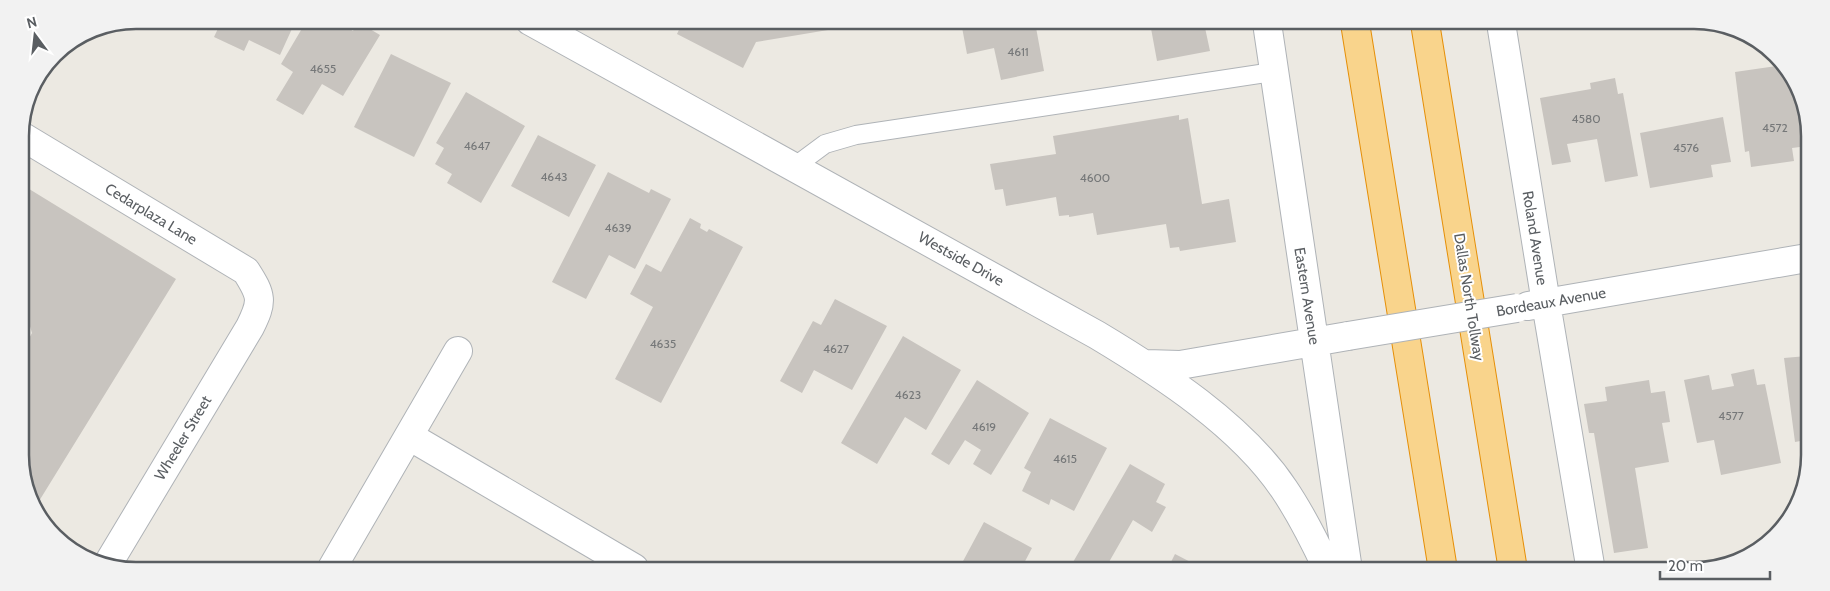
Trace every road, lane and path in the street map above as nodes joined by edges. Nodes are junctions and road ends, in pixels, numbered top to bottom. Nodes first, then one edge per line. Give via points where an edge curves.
1 (544, 29) edge
2 (1268, 29) edge
3 (1357, 29) edge
4 (1427, 29) edge
5 (1502, 29) edge
6 (1273, 72) junction
7 (29, 140) edge
8 (794, 167) junction
9 (1801, 259) edge
10 (1546, 303) junction
11 (259, 309) joint
12 (1314, 341) junction
13 (458, 351) dead end
14 (1146, 364) junction
15 (409, 436) junction
16 (111, 559) edge
17 (336, 562) edge
18 (624, 562) edge
19 (1324, 562) edge
20 (1347, 562) edge
21 (1442, 562) edge
22 (1512, 562) edge
23 (1590, 562) edge

1 - 8 street, Westside Drive
2 - 6 street, Eastern Avenue
3 - 21 highway
4 - 22 highway, Dallas North Tollway
5 - 10 street, Roland Avenue
6 - 8 lane via 856,135 826,144
6 - 12 street, Eastern Avenue
7 - 11 street, Cedarplaza Lane via 246,271 258,289
8 - 14 street, Westside Drive
9 - 10 street, Bordeaux Avenue
10 - 12 street, Bordeaux Avenue, bridge
10 - 23 street, Roland Avenue
11 - 16 street, Wheeler Street
12 - 14 street, Bordeaux Avenue via 1180,365
12 - 20 street, Eastern Avenue
13 - 15 street
14 - 19 street, Westside Drive via 1210,412 1254,452 1284,488
15 - 17 street
15 - 18 street

